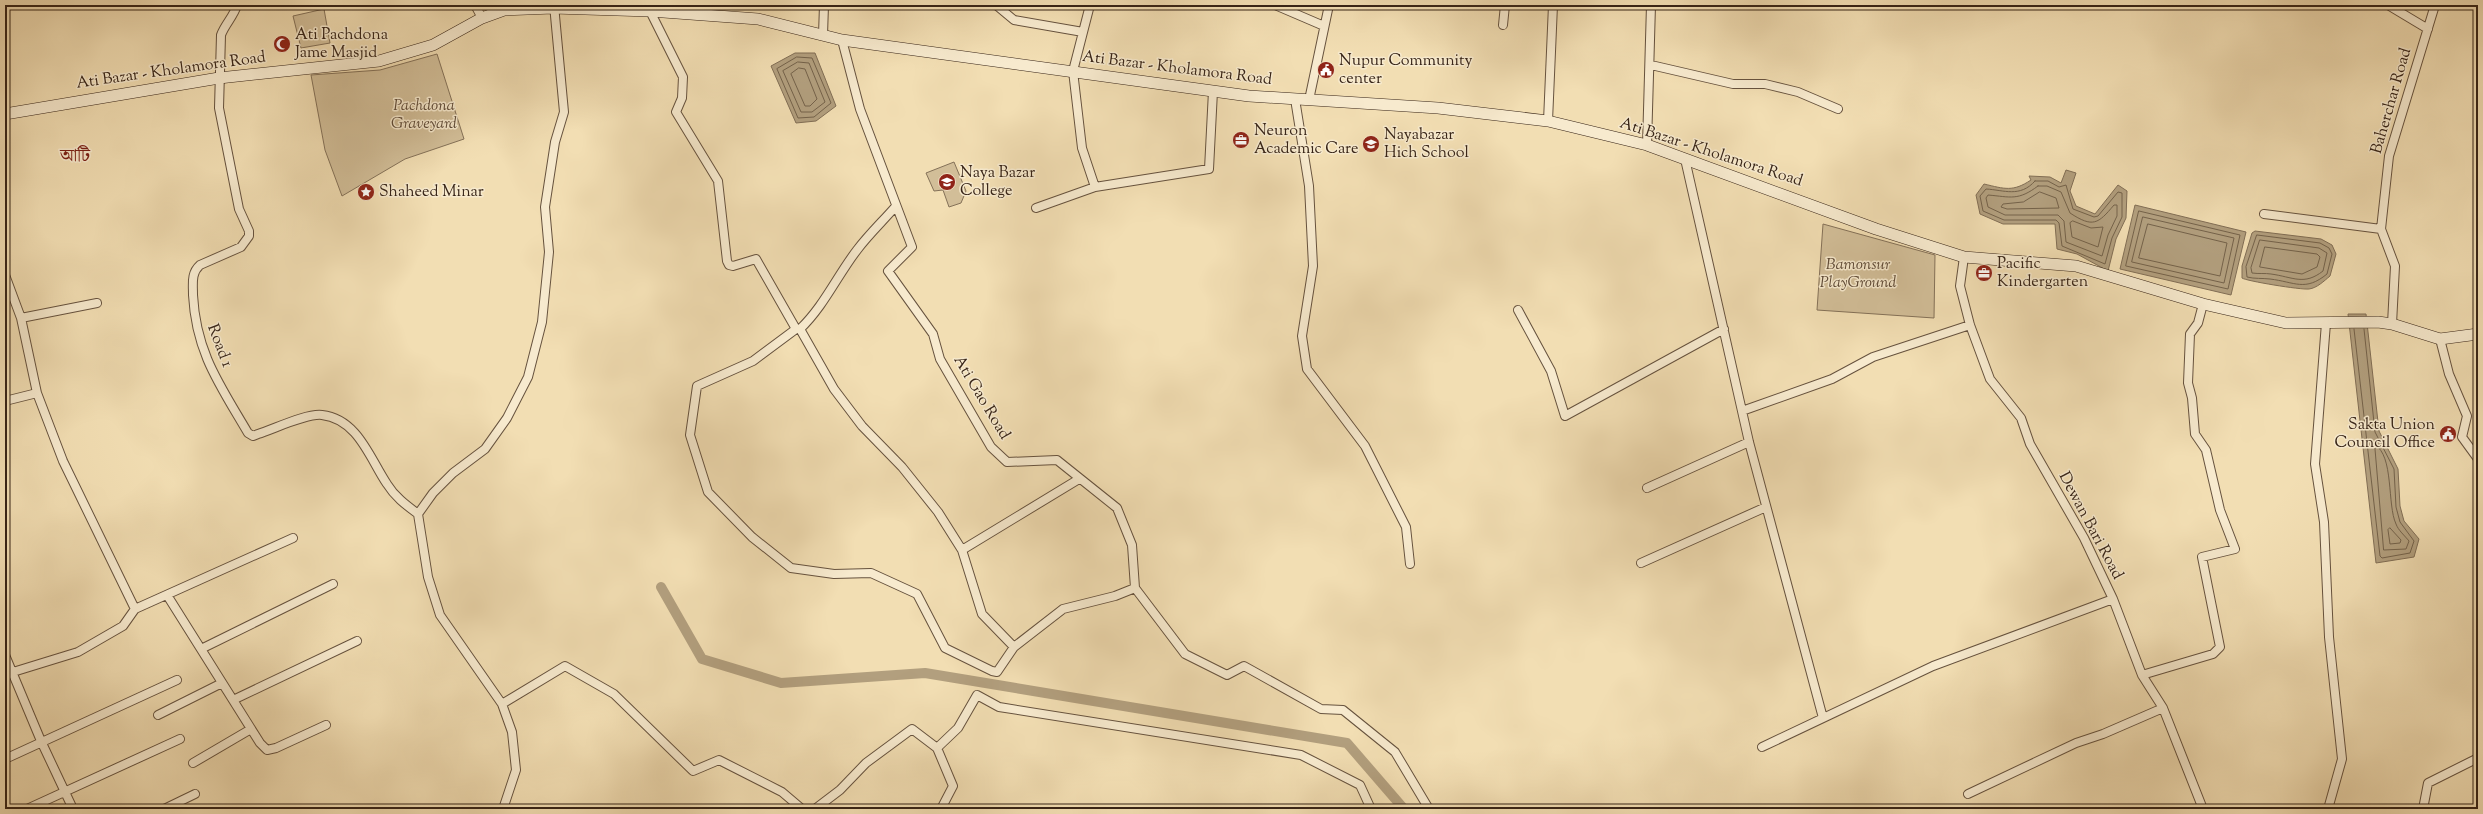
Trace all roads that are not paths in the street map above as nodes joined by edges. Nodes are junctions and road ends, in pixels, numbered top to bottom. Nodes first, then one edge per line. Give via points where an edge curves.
1 (237, 5) edge
2 (475, 5) edge
3 (824, 5) edge
4 (996, 5) edge
5 (1090, 5) edge
6 (1275, 5) edge
7 (1329, 5) edge
8 (1504, 5) edge
9 (1554, 5) edge
10 (1651, 5) edge
11 (2388, 5) edge
12 (2436, 5) edge
13 (553, 7) edge
14 (650, 11) junction
15 (482, 18) junction
16 (1504, 25) dead end
17 (1324, 26) junction
18 (2428, 29) junction
19 (1083, 32) junction
20 (823, 35) junction
21 (842, 40) junction
22 (1651, 65) junction
23 (1073, 71) junction
24 (219, 78) junction
25 (1213, 90) junction
26 (1295, 99) junction
27 (1309, 100) junction
28 (1838, 109) dead end
29 (5, 114) edge
30 (1548, 121) junction
31 (1647, 145) junction
32 (1685, 159) junction
33 (1095, 187) junction
34 (896, 206) junction
35 (1036, 208) dead end
36 (2264, 214) dead end
37 (2381, 229) junction
38 (1964, 257) junction
39 (5, 275) edge
40 (97, 303) dead end
41 (2203, 304) junction
42 (1518, 310) dead end
43 (21, 318) junction
44 (2330, 323) junction
45 (2392, 324) junction
46 (1970, 325) junction
47 (798, 329) junction
48 (1724, 329) junction
49 (2478, 334) edge
50 (2440, 339) junction
51 (37, 393) junction
52 (5, 401) edge
53 (1742, 411) junction
54 (1749, 442) junction
55 (2478, 459) edge
56 (1079, 479) junction
57 (1647, 488) dead end
58 (1766, 506) junction
59 (418, 514) junction
60 (293, 538) dead end
61 (962, 550) junction
62 (1641, 563) dead end
63 (1410, 564) dead end
64 (333, 584) dead end
65 (1135, 588) junction
66 (167, 595) junction
67 (2113, 599) junction
68 (135, 609) junction
69 (357, 641) dead end
70 (1014, 647) junction
71 (201, 649) junction
72 (5, 655) edge
73 (12, 672) junction
74 (2142, 675) junction
75 (177, 680) dead end
76 (222, 683) junction
77 (233, 700) junction
78 (502, 704) junction
79 (2163, 708) junction
80 (158, 715) dead end
81 (1823, 718) junction
82 (326, 725) dead end
83 (252, 729) junction
84 (180, 739) dead end
85 (41, 741) junction
86 (1762, 747) dead end
87 (937, 748) junction
88 (2478, 758) edge
89 (5, 759) edge
90 (193, 763) dead end
91 (65, 791) junction
92 (196, 794) dead end
93 (1968, 794) dead end
94 (27, 809) edge
95 (73, 809) edge
96 (164, 809) edge
97 (503, 809) edge
98 (802, 809) edge
99 (816, 809) edge
100 (940, 809) edge
101 (1371, 809) edge
102 (1429, 809) edge
103 (2203, 809) edge
104 (2328, 809) edge
105 (2423, 809) edge

1 - 24 street via 221,35
2 - 15 street
3 - 20 street
4 - 19 street via 1014,20
5 - 19 street
6 - 17 street
7 - 17 street
8 - 16 street
9 - 30 street
10 - 22 street
11 - 18 street
12 - 18 street, Baherchar Road
13 - 14 main road, Ati Bazar - Kholamora Road
13 - 15 main road, Ati Bazar - Kholamora Road via 504,10
13 - 59 street via 564,112 555,142 545,207 549,252 542,322 528,378 485,449 453,473 433,493
14 - 20 main road, Ati Bazar - Kholamora Road via 758,19
14 - 47 street via 683,77 682,98 676,112 718,181 727,261 733,266 756,259
15 - 24 main road, Ati Bazar - Kholamora Road via 433,45 379,61
17 - 27 street
18 - 37 street, Baherchar Road via 2389,156
19 - 23 street
20 - 21 main road, Ati Bazar - Kholamora Road
21 - 23 main road, Ati Bazar - Kholamora Road
21 - 34 street via 860,109
22 - 28 street via 1733,84 1765,84 1798,92
22 - 31 street
23 - 25 main road, Ati Bazar - Kholamora Road
23 - 33 street via 1082,148
24 - 29 main road, Ati Bazar - Kholamora Road
24 - 59 street, Road 1 via 219,108 234,188 249,236 241,247 200,265 192,277 194,319 206,361 248,433 253,436 310,416 322,415 336,420 357,434 387,485 400,501
25 - 26 main road, Ati Bazar - Kholamora Road
25 - 33 street via 1208,169
26 - 27 main road, Ati Bazar - Kholamora Road
26 - 63 street via 1309,186 1312,258 1302,336 1307,368 1365,446 1406,527
27 - 30 main road, Ati Bazar - Kholamora Road via 1438,108
30 - 31 main road, Ati Bazar - Kholamora Road
31 - 32 main road, Ati Bazar - Kholamora Road
32 - 38 main road, Ati Bazar - Kholamora Road via 1876,229
32 - 48 street
33 - 35 street
34 - 47 street via 857,249 813,317
34 - 56 street, Ati Gao Road via 912,247 888,271 933,334 940,359 991,447 1007,462 1057,460
36 - 37 street
37 - 45 street, Baherchar Road via 2395,266
38 - 41 main road, Ati Bazar - Kholamora Road via 2076,266
38 - 46 street, Dewan Bari Road via 1960,286
39 - 43 street
40 - 43 street
41 - 44 main road, Ati Bazar - Kholamora Road via 2286,323
41 - 74 street via 2198,323 2190,334 2188,382 2195,434 2206,450 2220,510 2235,549 2202,557 2220,647 2213,654
42 - 48 street via 1551,371 1565,416
43 - 51 street
44 - 45 main road, Ati Bazar - Kholamora Road
44 - 104 street via 2315,464 2324,522 2329,637 2342,759
45 - 50 main road
46 - 53 street via 1873,357 1832,378
46 - 67 street, Dewan Bari Road via 1990,379 2021,418 2030,444 2084,538
47 - 61 street via 834,389 862,426 902,467 938,512
47 - 70 street via 753,361 698,386 690,435 708,492 752,537 792,568 834,574 871,572 917,594 945,648 997,672
48 - 53 street
49 - 50 main road
50 - 55 street via 2449,374 2467,416 2462,437
51 - 52 street
51 - 68 street via 63,462
53 - 54 street
54 - 57 street
54 - 58 street
56 - 61 street
56 - 65 street, Ati Gao Road via 1117,508 1132,546
58 - 62 street
58 - 81 street
59 - 78 street via 428,577 440,615
60 - 66 street
61 - 70 street via 982,614
64 - 71 street
65 - 70 street via 1115,596 1063,609
65 - 102 street via 1186,654 1227,675 1244,666 1321,709 1343,710 1395,752
66 - 68 street
66 - 71 street
67 - 74 street, Dewan Bari Road
67 - 81 street via 1933,666
68 - 73 street via 123,626 78,652
69 - 77 street
71 - 76 street
72 - 73 street
73 - 85 street
74 - 79 street, Dewan Bari Road
75 - 85 street
76 - 77 street
76 - 80 street
77 - 83 street
78 - 97 street via 512,732 516,770
78 - 98 street via 565,666 614,694 693,771 719,760 782,792
79 - 93 street via 2076,743
79 - 103 street, Dewan Bari Road
81 - 86 street
82 - 83 street via 267,750
83 - 90 street
84 - 91 street
85 - 89 street
85 - 91 street
87 - 99 street via 912,729 866,763 840,790
87 - 100 street via 953,786
87 - 101 street via 958,728 977,695 999,707 1301,756 1360,785
88 - 105 street via 2428,783
91 - 94 street
91 - 95 street
92 - 96 street

